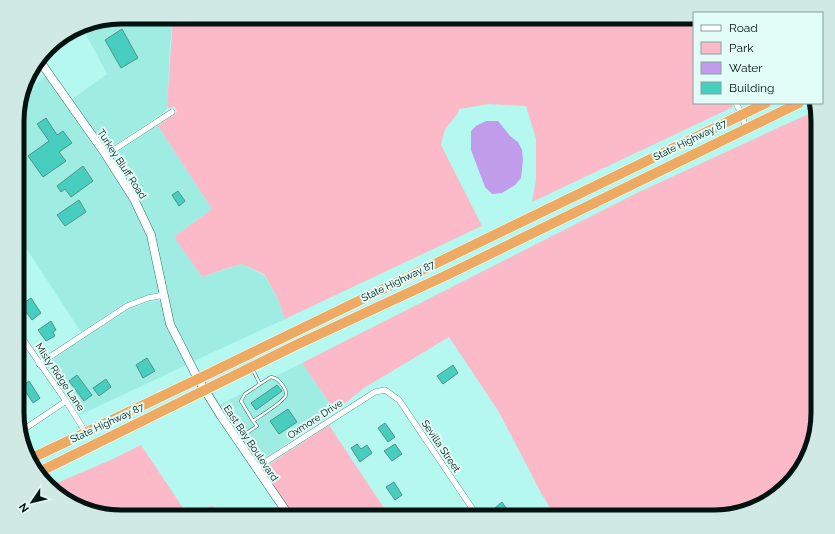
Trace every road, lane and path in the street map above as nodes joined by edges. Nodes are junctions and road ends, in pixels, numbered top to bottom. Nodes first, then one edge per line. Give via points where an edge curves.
1 (42, 64) edge
2 (736, 104) edge
3 (764, 104) edge
4 (797, 104) edge
5 (172, 112) dead end
6 (742, 115) junction
7 (746, 129) junction
8 (106, 155) junction
9 (164, 295) junction
10 (24, 341) edge
11 (39, 364) junction
12 (252, 368) junction
13 (198, 380) junction
14 (260, 384) junction
15 (386, 390) joint
16 (205, 391) junction
17 (66, 401) junction
18 (253, 421) junction
19 (25, 428) edge
20 (86, 433) junction
21 (237, 440) junction
22 (34, 456) edge
23 (256, 468) junction
24 (42, 470) edge
25 (285, 510) edge
26 (473, 510) edge

1 - 8 street, Turkey Bluff Road
2 - 6 street
3 - 6 highway, State Highway 87
4 - 7 highway
5 - 8 street
6 - 7 street
6 - 13 highway, State Highway 87
7 - 12 highway
8 - 9 street, Turkey Bluff Road via 134,199 151,235
9 - 11 street via 127,306
9 - 13 street, Turkey Bluff Road via 170,324
10 - 11 street, Misty Ridge Lane
11 - 17 street, Misty Ridge Lane
12 - 14 lane
12 - 16 highway
13 - 16 street, East Bay Boulevard
13 - 20 highway, State Highway 87
14 - 18 lane via 245,394 242,401
14 - 18 lane via 271,378 278,379 287,394
15 - 23 street, Oxmore Drive via 375,392
15 - 26 street, Sevilla Street via 399,400
16 - 21 street, East Bay Boulevard
16 - 24 highway
17 - 19 street
17 - 20 street, Misty Ridge Lane
18 - 21 lane via 257,426
20 - 22 highway, State Highway 87
21 - 23 street, East Bay Boulevard
23 - 25 street, East Bay Boulevard

